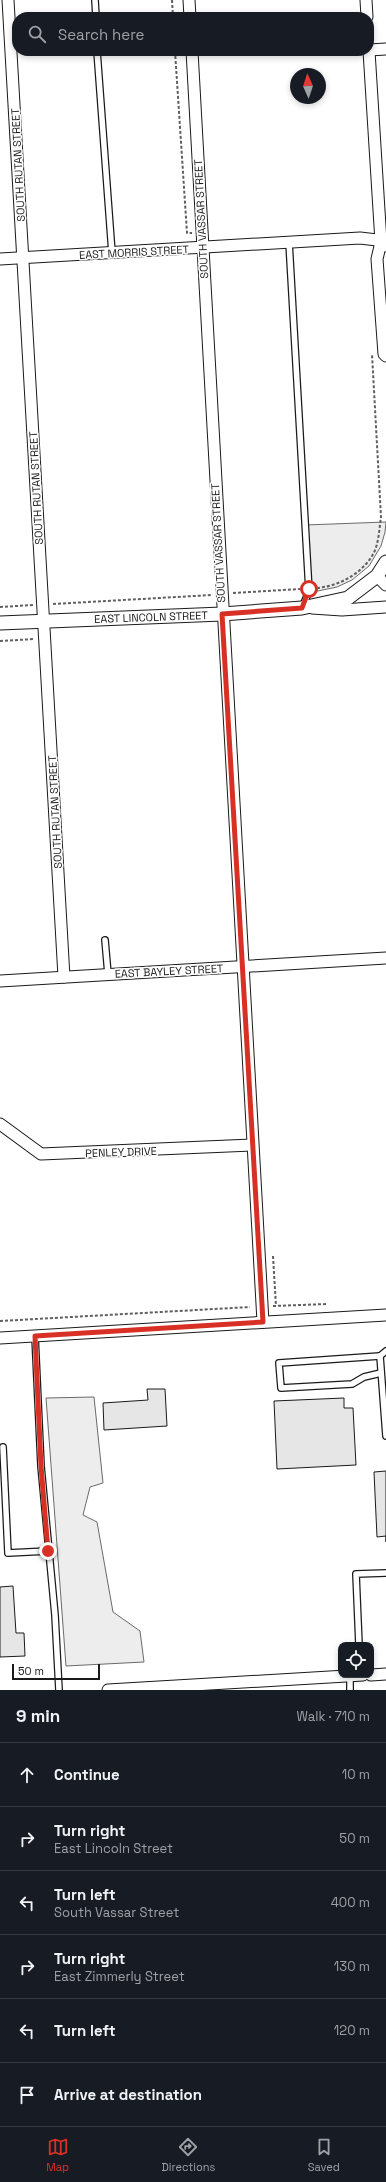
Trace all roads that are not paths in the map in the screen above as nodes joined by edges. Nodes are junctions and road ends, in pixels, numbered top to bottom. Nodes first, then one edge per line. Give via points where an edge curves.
1 (8, 0) edge
2 (95, 0) edge
3 (189, 0) edge
4 (366, 0) edge
5 (96, 12) edge
6 (190, 12) edge
7 (367, 12) edge
8 (386, 49) edge
9 (374, 50) edge
10 (97, 56) edge
11 (192, 56) edge
12 (369, 56) edge
13 (290, 242) junction
14 (384, 244) edge
15 (203, 248) junction
16 (112, 253) junction
17 (23, 258) junction
18 (0, 259) edge
19 (386, 356) edge
20 (386, 562) edge
21 (382, 581) edge
22 (386, 607) edge
23 (302, 608) junction
24 (222, 614) junction
25 (44, 620) junction
26 (0, 623) edge
27 (105, 940) dead end
28 (386, 958) edge
29 (242, 966) junction
30 (108, 974) junction
31 (64, 977) junction
32 (0, 981) edge
33 (0, 1124) edge
34 (252, 1145) junction
35 (386, 1315) edge
36 (263, 1322) junction
37 (35, 1336) junction
38 (0, 1338) edge
39 (386, 1350) edge
40 (380, 1356) junction
41 (381, 1373) junction
42 (386, 1436) edge
43 (2, 1447) dead end
44 (48, 1551) junction
45 (386, 1573) edge
46 (359, 1642) edge
47 (374, 1674) edge
48 (386, 1674) edge
49 (338, 1677) edge
50 (356, 1678) edge
51 (256, 1685) edge
52 (59, 1690) edge
53 (108, 1690) edge
54 (350, 1690) edge

1 - 17 street, SOUTH RUTAN STREET
2 - 5 lane
3 - 6 street
4 - 7 street
8 - 9 street
10 - 16 lane
11 - 15 street, SOUTH VASSAR STREET
12 - 14 street
13 - 14 street, EAST MORRIS STREET via 360,238
13 - 15 street, EAST MORRIS STREET
13 - 23 lane via 309,589
14 - 19 street via 377,259
15 - 16 street, EAST MORRIS STREET
15 - 24 street, SOUTH VASSAR STREET
16 - 17 street, EAST MORRIS STREET
17 - 18 street, EAST MORRIS STREET
17 - 25 street, SOUTH RUTAN STREET
20 - 21 street
21 - 23 street, EAST LINCOLN STREET via 348,598
22 - 23 street, EAST LINCOLN STREET via 342,610
23 - 24 street, EAST LINCOLN STREET
24 - 25 street, EAST LINCOLN STREET
24 - 29 street, SOUTH VASSAR STREET
25 - 26 street, EAST LINCOLN STREET
25 - 31 street, SOUTH RUTAN STREET
27 - 30 lane
28 - 29 street, EAST BAYLEY STREET
29 - 30 street, EAST BAYLEY STREET
29 - 34 street, SOUTH VASSAR STREET
30 - 31 street, EAST BAYLEY STREET
31 - 32 street, EAST BAYLEY STREET
33 - 34 street, PENLEY DRIVE via 41,1154
34 - 36 street, SOUTH VASSAR STREET
35 - 36 street
36 - 37 street
37 - 38 street
37 - 44 lane
39 - 40 lane
40 - 41 lane
40 - 41 lane via 280,1363 281,1388 352,1384 364,1377
41 - 42 lane
43 - 44 lane via 8,1553
44 - 52 lane
45 - 46 lane via 356,1574
47 - 48 street
49 - 51 street
50 - 54 lane
51 - 53 street

